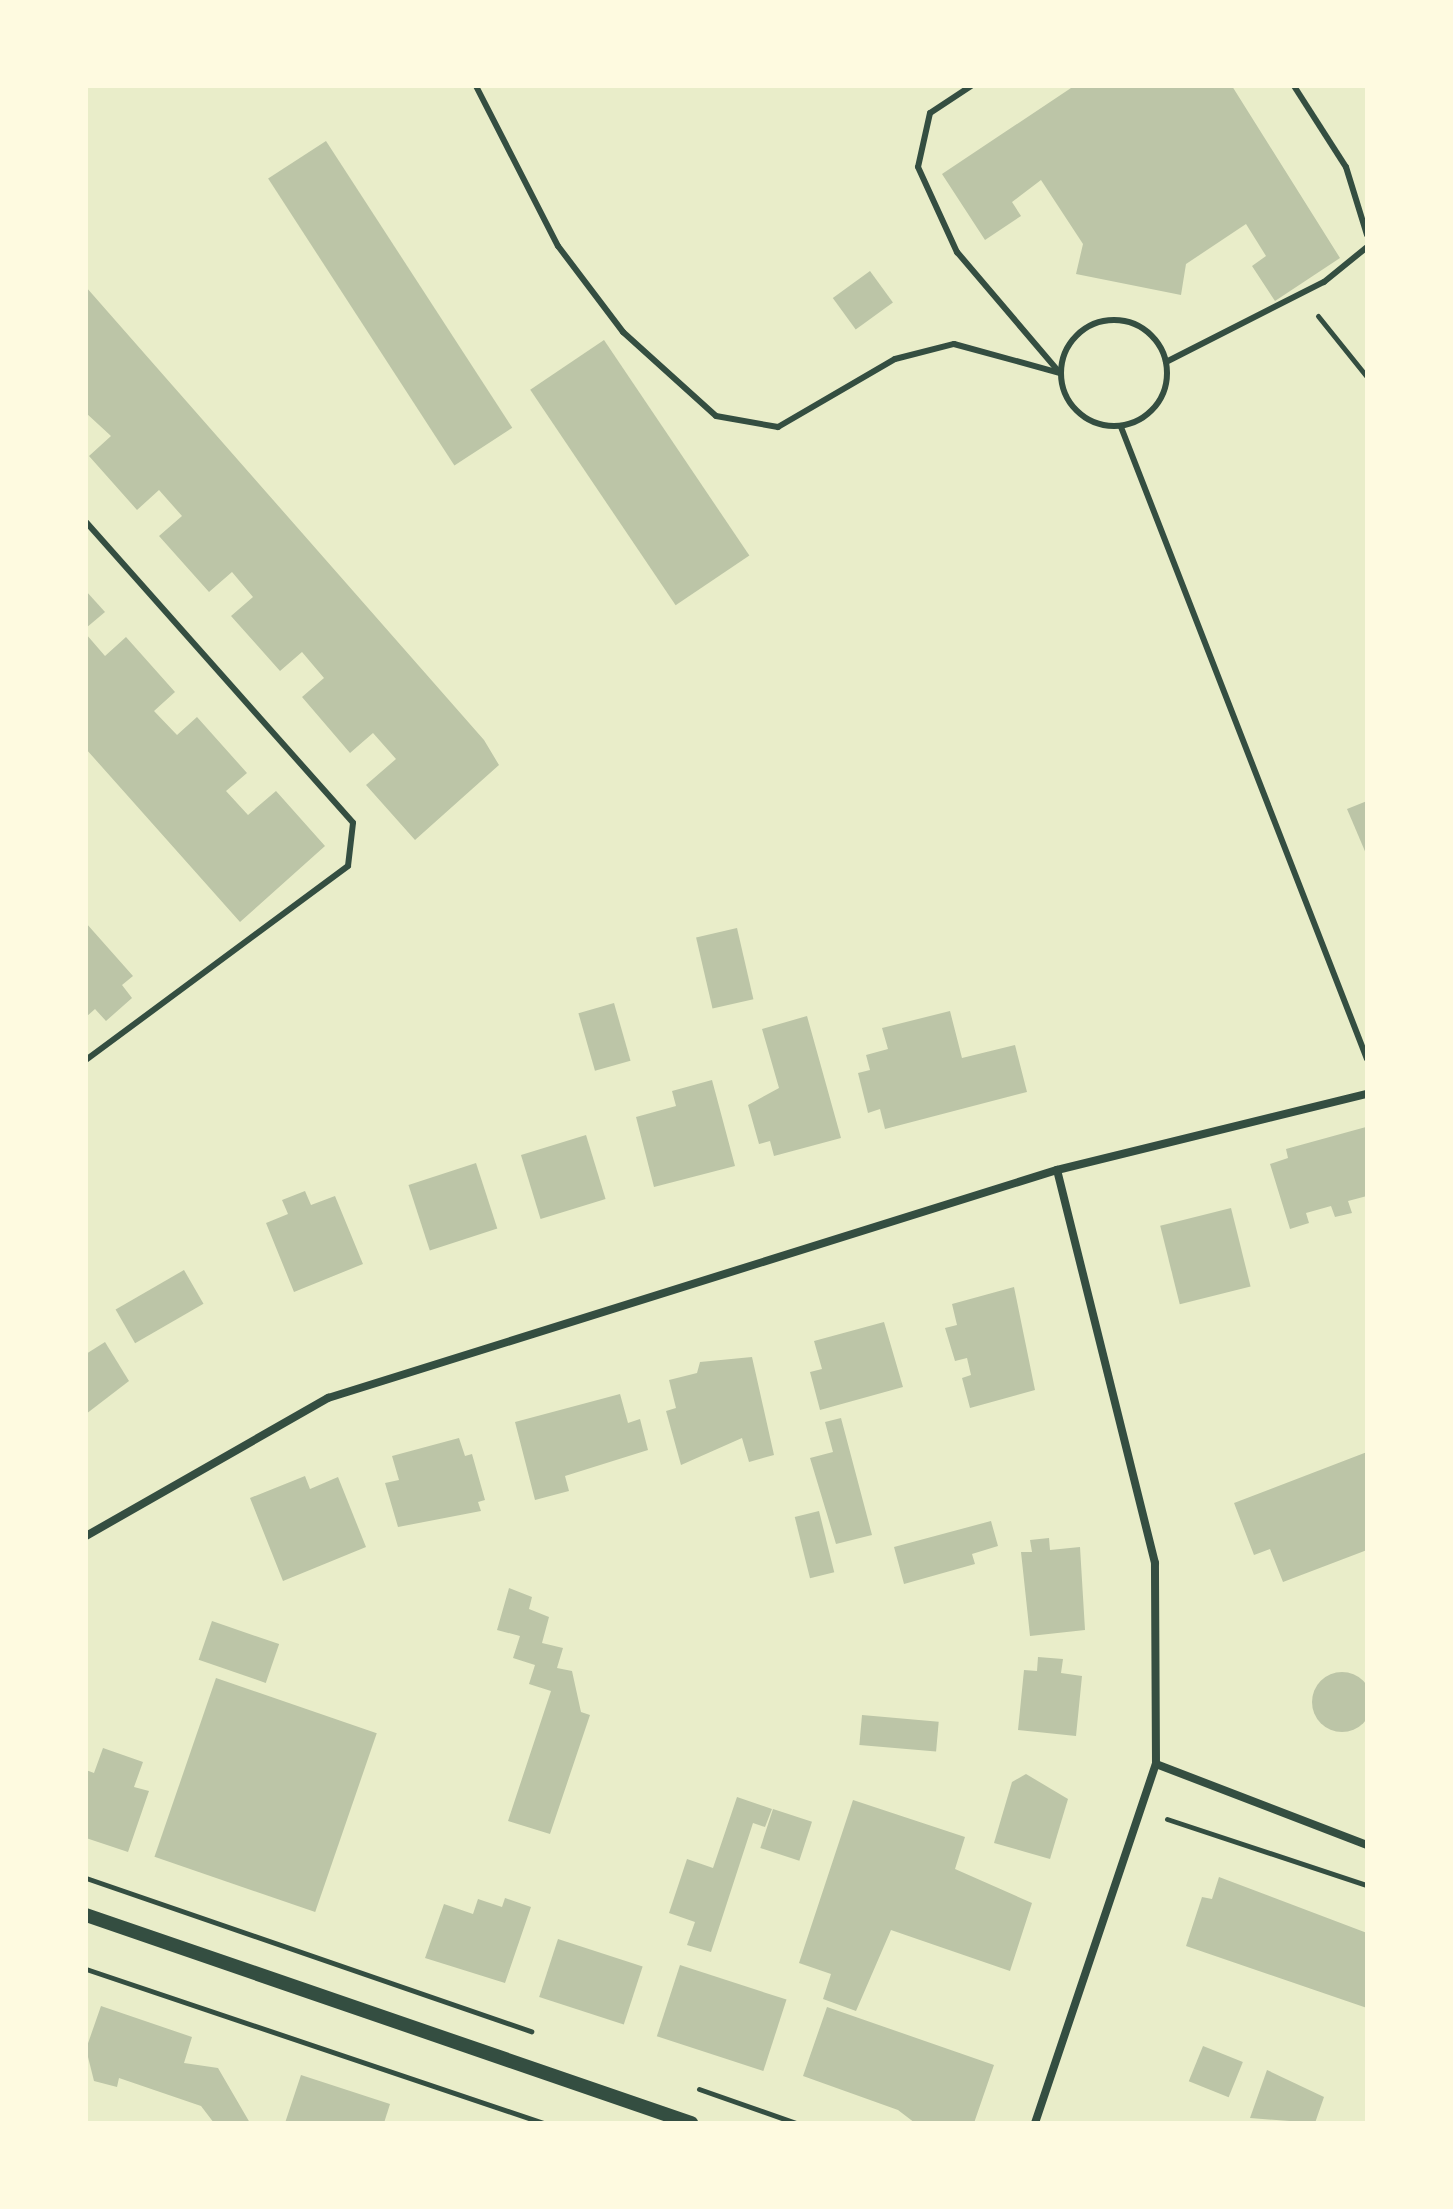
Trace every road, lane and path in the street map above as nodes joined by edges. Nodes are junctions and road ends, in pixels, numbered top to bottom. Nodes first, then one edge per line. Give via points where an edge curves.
1 (476, 86) edge
2 (971, 86) edge
3 (1294, 86) edge
4 (1367, 235) edge
5 (1367, 247) edge
6 (1299, 294) junction
7 (1166, 362) junction
8 (1060, 373) junction
9 (1367, 377) edge
10 (1121, 427) junction
11 (86, 522) edge
12 (1367, 1059) edge
13 (86, 1060) edge
14 (1367, 1094) edge
15 (1057, 1170) junction
16 (86, 1536) edge
17 (1156, 1764) junction
18 (1140, 1810) junction
19 (1367, 1845) edge
20 (86, 1878) edge
21 (1367, 1885) edge
22 (86, 1915) edge
23 (86, 1969) edge
24 (540, 2034) dead end
25 (691, 2087) dead end
26 (544, 2123) edge
27 (691, 2123) edge
28 (796, 2123) edge
29 (1035, 2123) edge

1 - 8 lane via 558,246 623,332 716,416 778,427 895,359 954,344
2 - 8 lane via 930,113 918,167 957,252
3 - 4 lane via 1346,167
5 - 6 lane
6 - 7 lane
6 - 9 path
7 - 8 lane via 1139,325 1108,320 1079,332
7 - 10 lane via 1162,397 1152,411
8 - 10 lane via 1063,392 1086,419
10 - 12 lane
11 - 13 lane via 353,823 348,866
14 - 15 street
15 - 16 street via 328,1398
15 - 17 street via 1155,1563
17 - 18 street
17 - 19 street
18 - 21 path
18 - 29 street
20 - 24 path
22 - 27 street
23 - 26 path
25 - 28 path

